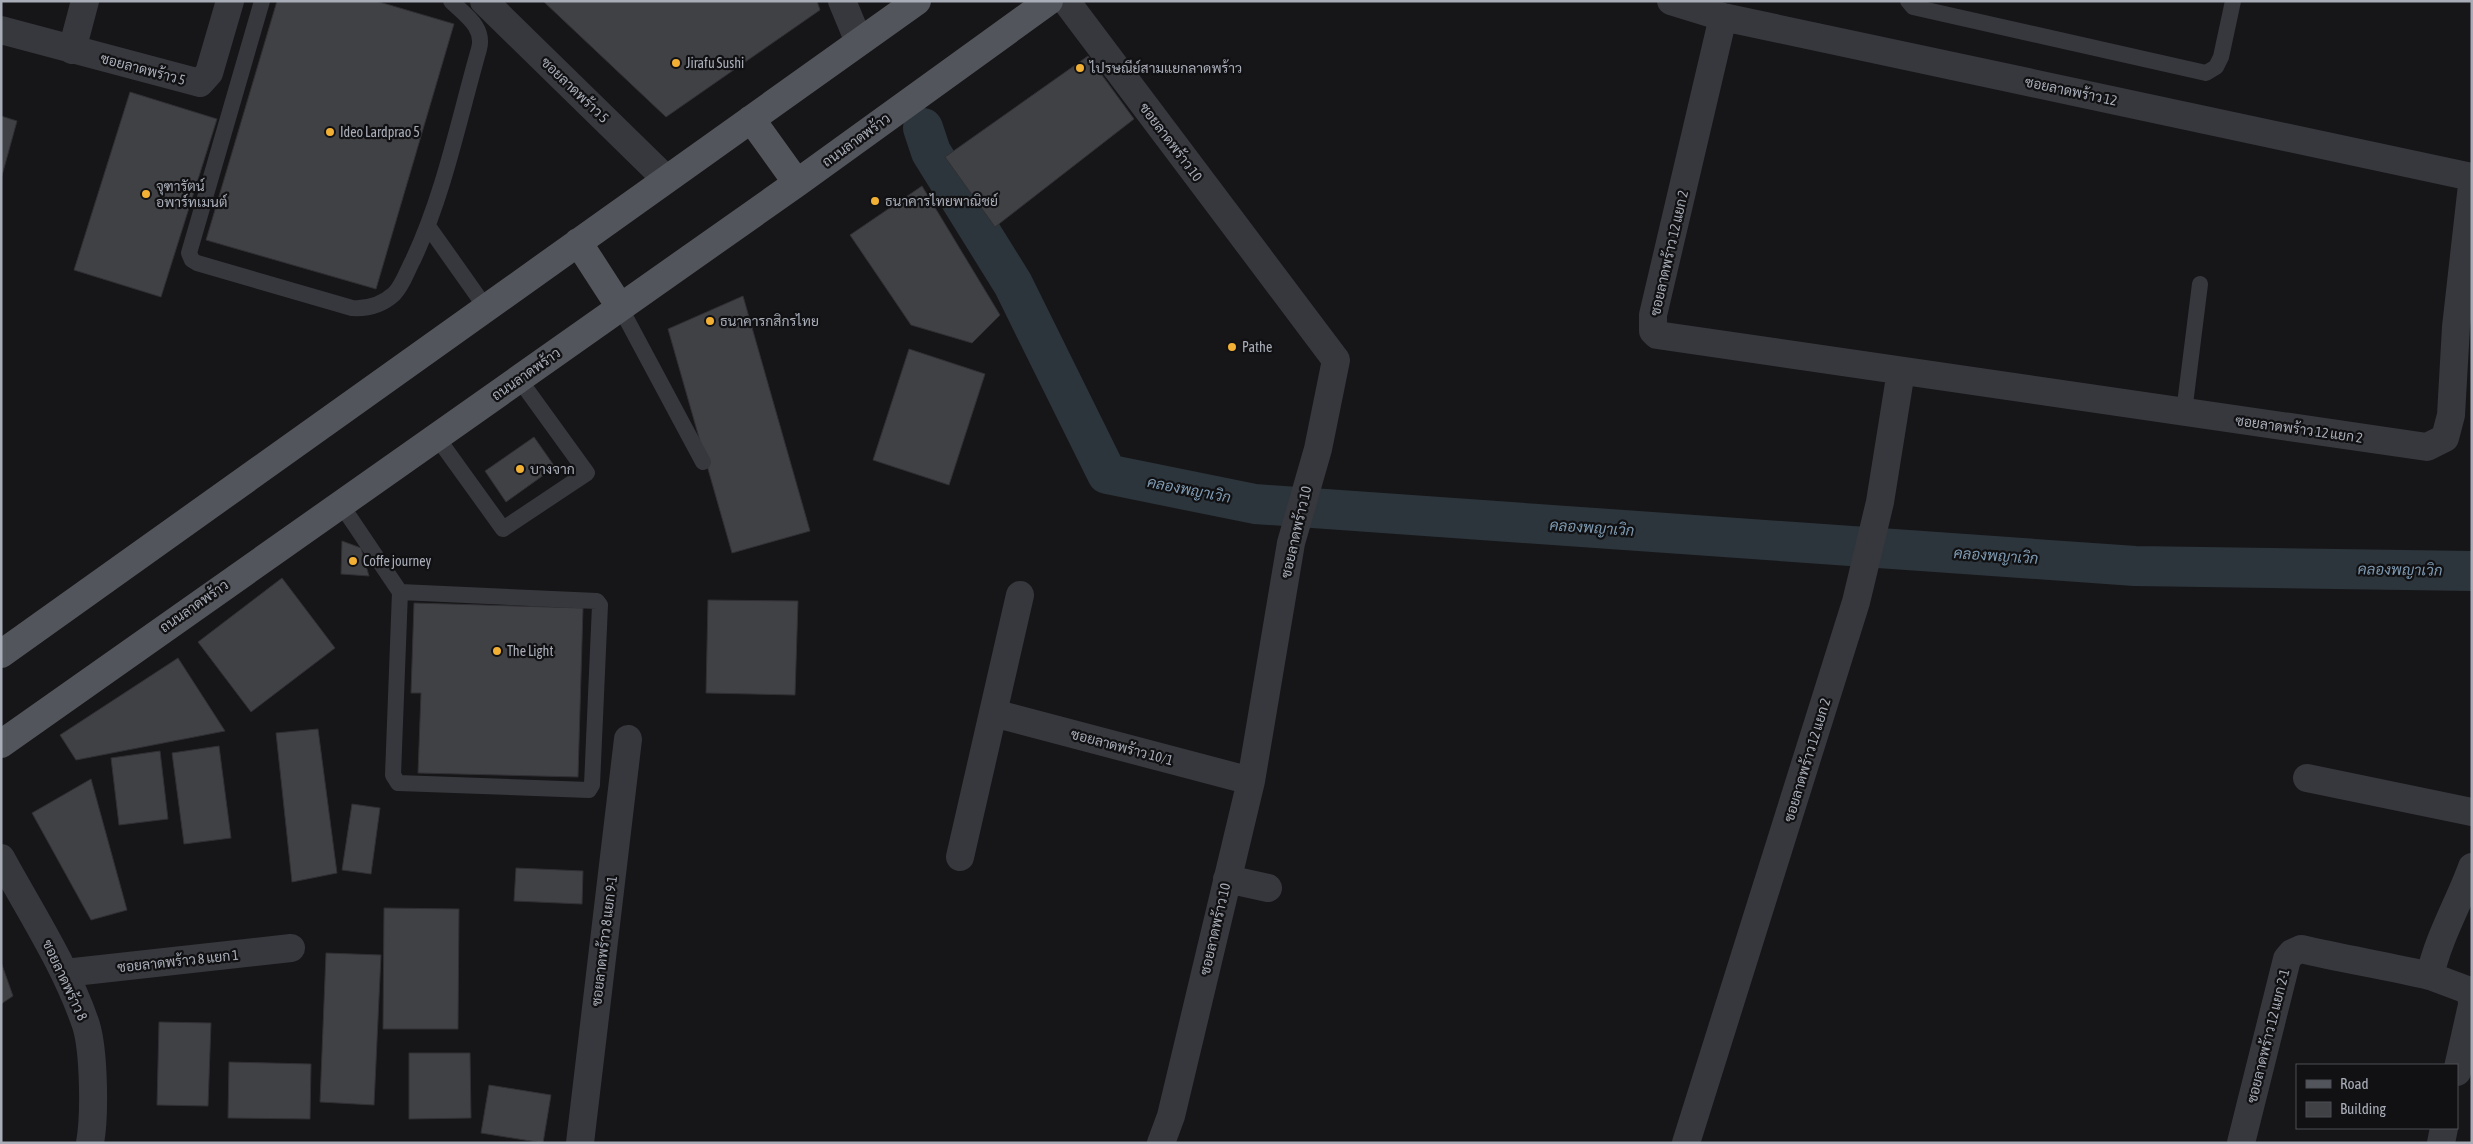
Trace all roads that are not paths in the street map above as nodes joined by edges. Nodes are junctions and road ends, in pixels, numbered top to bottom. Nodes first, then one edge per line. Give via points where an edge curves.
1 (85, 1) edge
2 (230, 1) edge
3 (262, 1) edge
4 (451, 1) edge
5 (484, 1) edge
6 (842, 1) edge
7 (917, 1) edge
8 (1049, 1) edge
9 (1066, 1) edge
10 (1671, 1) edge
11 (1908, 1) edge
12 (2233, 1) edge
13 (1723, 17) junction
14 (1, 30) edge
15 (859, 42) junction
16 (72, 50) junction
17 (751, 119) junction
18 (2472, 177) edge
19 (666, 179) junction
20 (797, 183) junction
21 (2472, 185) edge
22 (428, 226) junction
23 (578, 242) junction
24 (2200, 284) dead end
25 (620, 307) junction
26 (486, 308) junction
27 (2464, 328) edge
28 (1901, 371) junction
29 (519, 379) junction
30 (2184, 412) junction
31 (436, 436) junction
32 (703, 462) dead end
33 (340, 503) junction
34 (400, 592) junction
35 (1020, 595) dead end
36 (1, 654) edge
37 (993, 713) junction
38 (628, 739) dead end
39 (1, 744) edge
40 (2307, 778) dead end
41 (1251, 781) junction
42 (2472, 812) edge
43 (960, 857) dead end
44 (1, 858) edge
45 (2472, 867) edge
46 (1228, 879) junction
47 (1268, 888) dead end
48 (290, 948) dead end
49 (65, 973) junction
50 (2430, 976) junction
51 (2472, 1003) edge
52 (2458, 1067) edge
53 (2444, 1129) edge
54 (90, 1143) edge
55 (580, 1143) edge
56 (1161, 1143) edge
57 (1686, 1143) edge
58 (2241, 1143) edge
59 (2441, 1143) edge

1 - 16 street
2 - 16 street, ซอยลาดพร้าว 5 via 209,74 200,83
3 - 22 lane via 190,253 192,260 352,308 364,308 374,306 394,293 403,282
4 - 22 lane via 474,23 482,39
5 - 19 street, ซอยลาดพร้าว 5
6 - 15 street
7 - 15 main road
8 - 20 main road, ถนนลาดพร้าว
9 - 41 street, ซอยลาดพร้าว 10 via 1336,360 1318,449 1291,543
10 - 13 street, ซอยลาดพร้าว 12
11 - 12 lane via 1913,7 2206,73 2216,67 2221,57
13 - 18 street, ซอยลาดพร้าว 12
13 - 28 street, ซอยลาดพร้าว 12 แยก 2 via 1653,315 1653,331
14 - 16 street, ซอยลาดพร้าว 5
15 - 17 main road
17 - 19 main road
17 - 20 main road
19 - 23 main road
20 - 25 main road, ถนนลาดพร้าว
21 - 27 street, ซอยลาดพร้าว 12 แยก 2
22 - 26 lane
23 - 25 main road
23 - 26 main road
24 - 30 lane
25 - 29 main road, ถนนลาดพร้าว
25 - 32 lane
26 - 36 main road
27 - 30 street, ซอยลาดพร้าว 12 แยก 2 via 2451,415 2444,438 2427,447
28 - 30 street, ซอยลาดพร้าว 12 แยก 2
28 - 57 street, ซอยลาดพร้าว 12 แยก 2 via 1880,502 1856,602
29 - 31 main road, ถนนลาดพร้าว
29 - 31 lane via 587,473 503,529
31 - 33 main road, ถนนลาดพร้าว
33 - 34 lane
33 - 39 main road, ถนนลาดพร้าว
34 - 34 lane via 395,780 398,783 590,790 600,605 597,601
35 - 37 street
37 - 41 street, ซอยลาดพร้าว 10/1
37 - 43 street
38 - 55 street, ซอยลาดพร้าว 8 แยก 9-1
40 - 42 street
41 - 46 street, ซอยลาดพร้าว 10
44 - 49 street, ซอยลาดพร้าว 8
45 - 50 street
46 - 47 street
46 - 56 street, ซอยลาดพร้าว 10 via 1171,1116
48 - 49 street, ซอยลาดพร้าว 8 แยก 1
49 - 54 street, ซอยลาดพร้าว 8 via 86,1027 93,1082
50 - 51 street, ซอยลาดพร้าว 12 แยก 2-1 via 2470,991
50 - 58 street, ซอยลาดพร้าว 12 แยก 2-1 via 2301,949 2292,953 2287,959
51 - 52 street, ซอยลาดพร้าว 12 แยก 2-1
53 - 59 street

